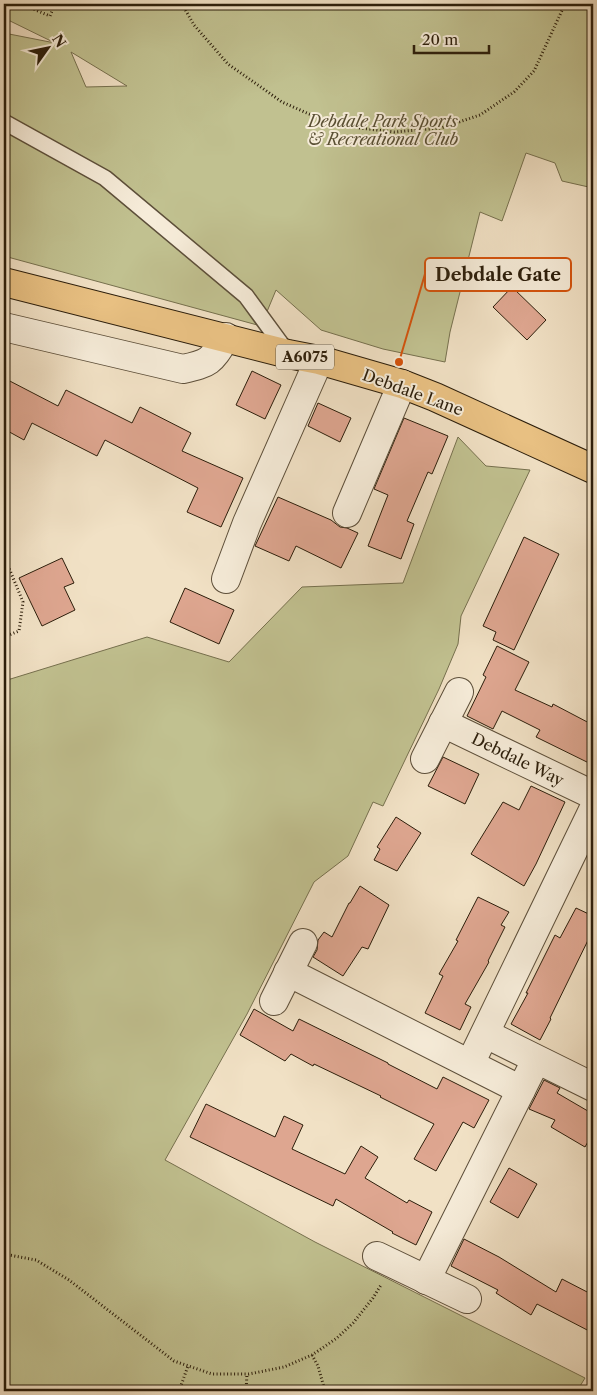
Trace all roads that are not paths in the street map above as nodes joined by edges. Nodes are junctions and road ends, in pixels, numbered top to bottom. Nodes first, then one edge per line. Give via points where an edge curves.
1 (4, 122) edge
2 (4, 282) edge
3 (4, 327) edge
4 (226, 337) junction
5 (288, 354) junction
6 (319, 360) junction
7 (402, 384) junction
8 (593, 469) edge
9 (348, 513) dead end
10 (226, 579) dead end
11 (459, 692) dead end
12 (443, 723) junction
13 (425, 759) dead end
14 (593, 795) edge
15 (593, 810) edge
16 (303, 943) dead end
17 (288, 972) junction
18 (274, 1001) dead end
19 (486, 1034) junction
20 (536, 1060) junction
21 (470, 1064) junction
22 (593, 1087) edge
23 (521, 1090) junction
24 (385, 1260) road end
25 (426, 1280) junction
26 (467, 1299) dead end

1 - 5 lane via 105,178 246,296
2 - 4 main road, Debdale Lane / A6075
3 - 4 street via 183,369 202,365 213,357
4 - 5 main road, Debdale Lane / A6075
5 - 6 main road, Debdale Lane / A6075
6 - 7 main road, Debdale Lane / A6075
6 - 10 street via 247,523
7 - 8 main road, Debdale Lane / A6075
7 - 9 street
11 - 12 street
12 - 13 street
12 - 14 street, Debdale Way
15 - 19 street
16 - 17 street
17 - 18 street
17 - 21 street
19 - 20 street
19 - 21 street
20 - 22 street
20 - 23 street
21 - 23 street
23 - 25 street
24 - 25 street
25 - 26 street

